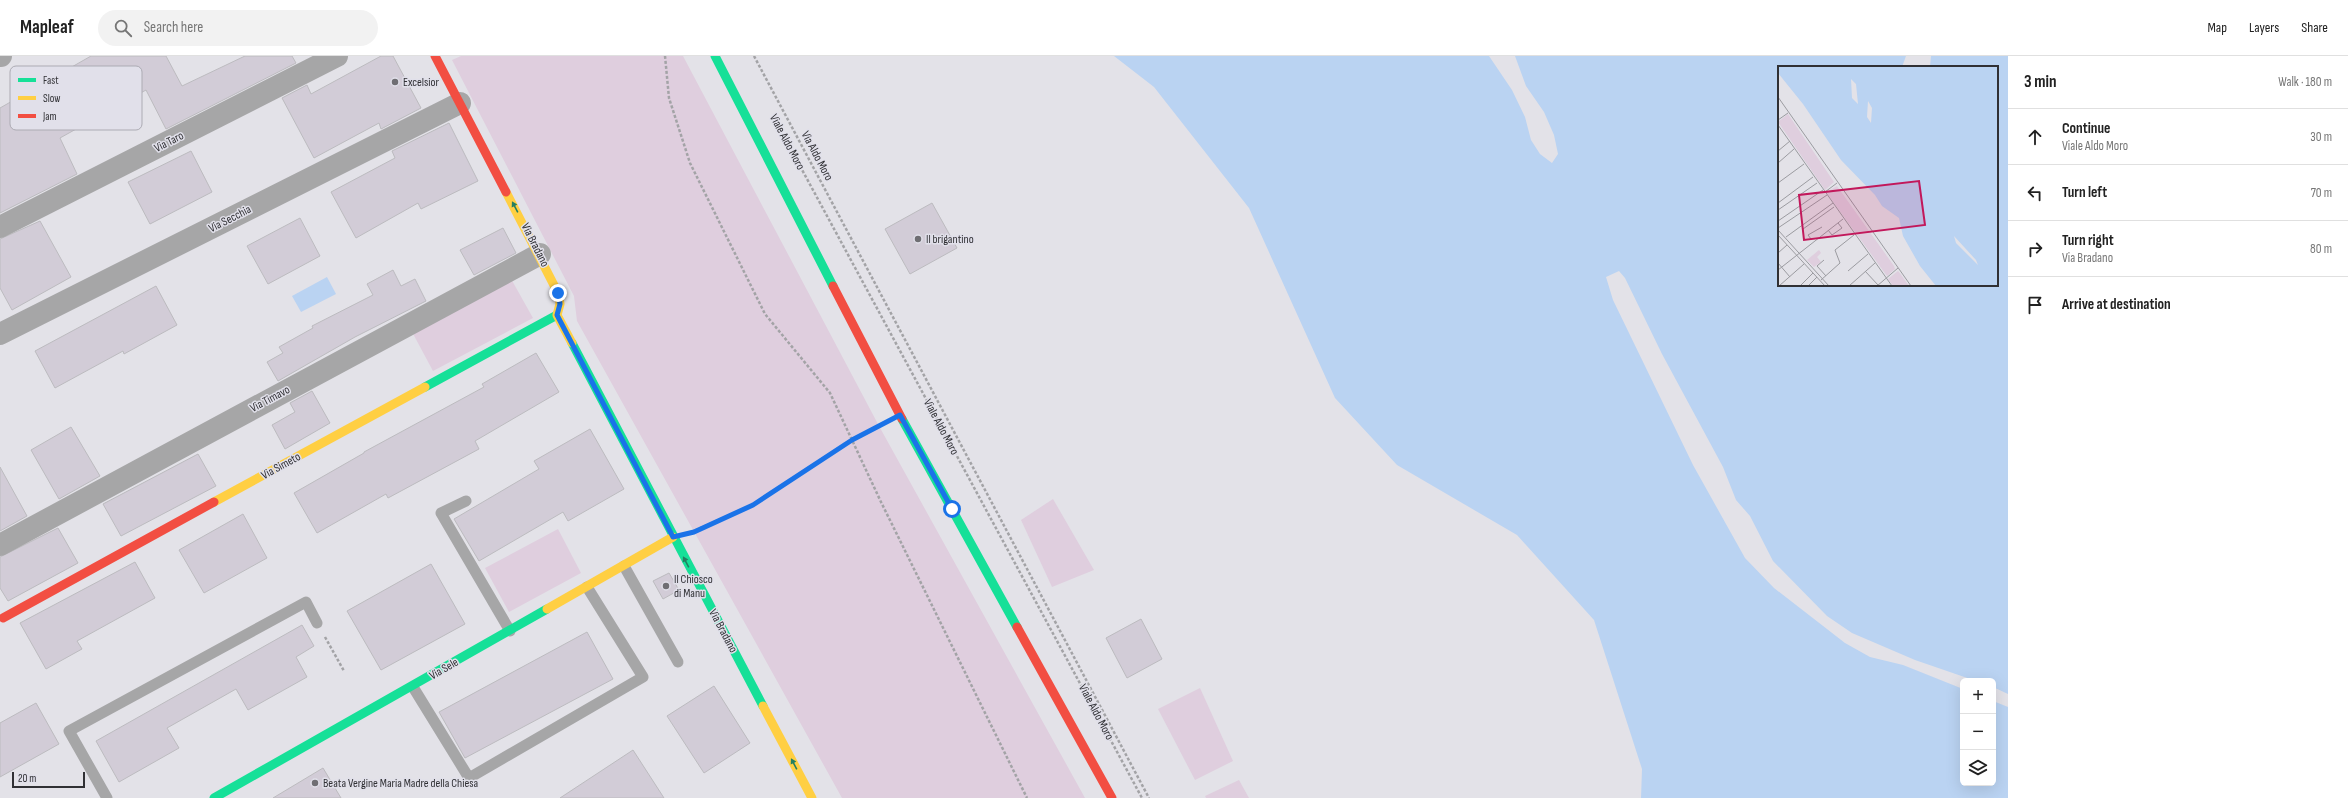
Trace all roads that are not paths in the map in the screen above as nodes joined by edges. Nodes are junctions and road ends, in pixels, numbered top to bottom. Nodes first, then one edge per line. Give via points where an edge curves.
1 (337, 56) edge
2 (435, 56) edge
3 (715, 56) edge
4 (460, 103) junction
5 (0, 227) edge
6 (540, 254) junction
7 (557, 315) junction
8 (0, 334) edge
9 (466, 501) dead end
10 (673, 537) junction
11 (0, 545) edge
12 (624, 566) junction
13 (587, 587) junction
14 (4, 618) dead end
15 (317, 622) road end
16 (510, 631) junction
17 (678, 662) dead end
18 (413, 687) junction
19 (107, 798) edge
20 (214, 798) edge
21 (812, 798) edge
22 (1112, 798) edge

1 - 5 street, Via Taro
2 - 4 street, Via Bradano
3 - 22 street, Viale Aldo Moro via 900,415
6 -> 4 street, Via Bradano
4 - 8 street, Via Secchia
6 - 7 street, Via Bradano via 560,299
6 - 11 street, Via Timavo
7 - 10 street, Via Bradano
7 - 14 street, Via Simeto
9 - 16 lane via 441,513
10 - 12 street, Via Sele
21 -> 10 street, Via Bradano
12 - 13 street, Via Sele
12 - 17 lane
13 - 16 street, Via Sele
13 - 18 lane via 643,677 469,778
15 - 19 lane via 306,602 69,731
16 - 18 street, Via Sele
18 - 20 street, Via Sele

